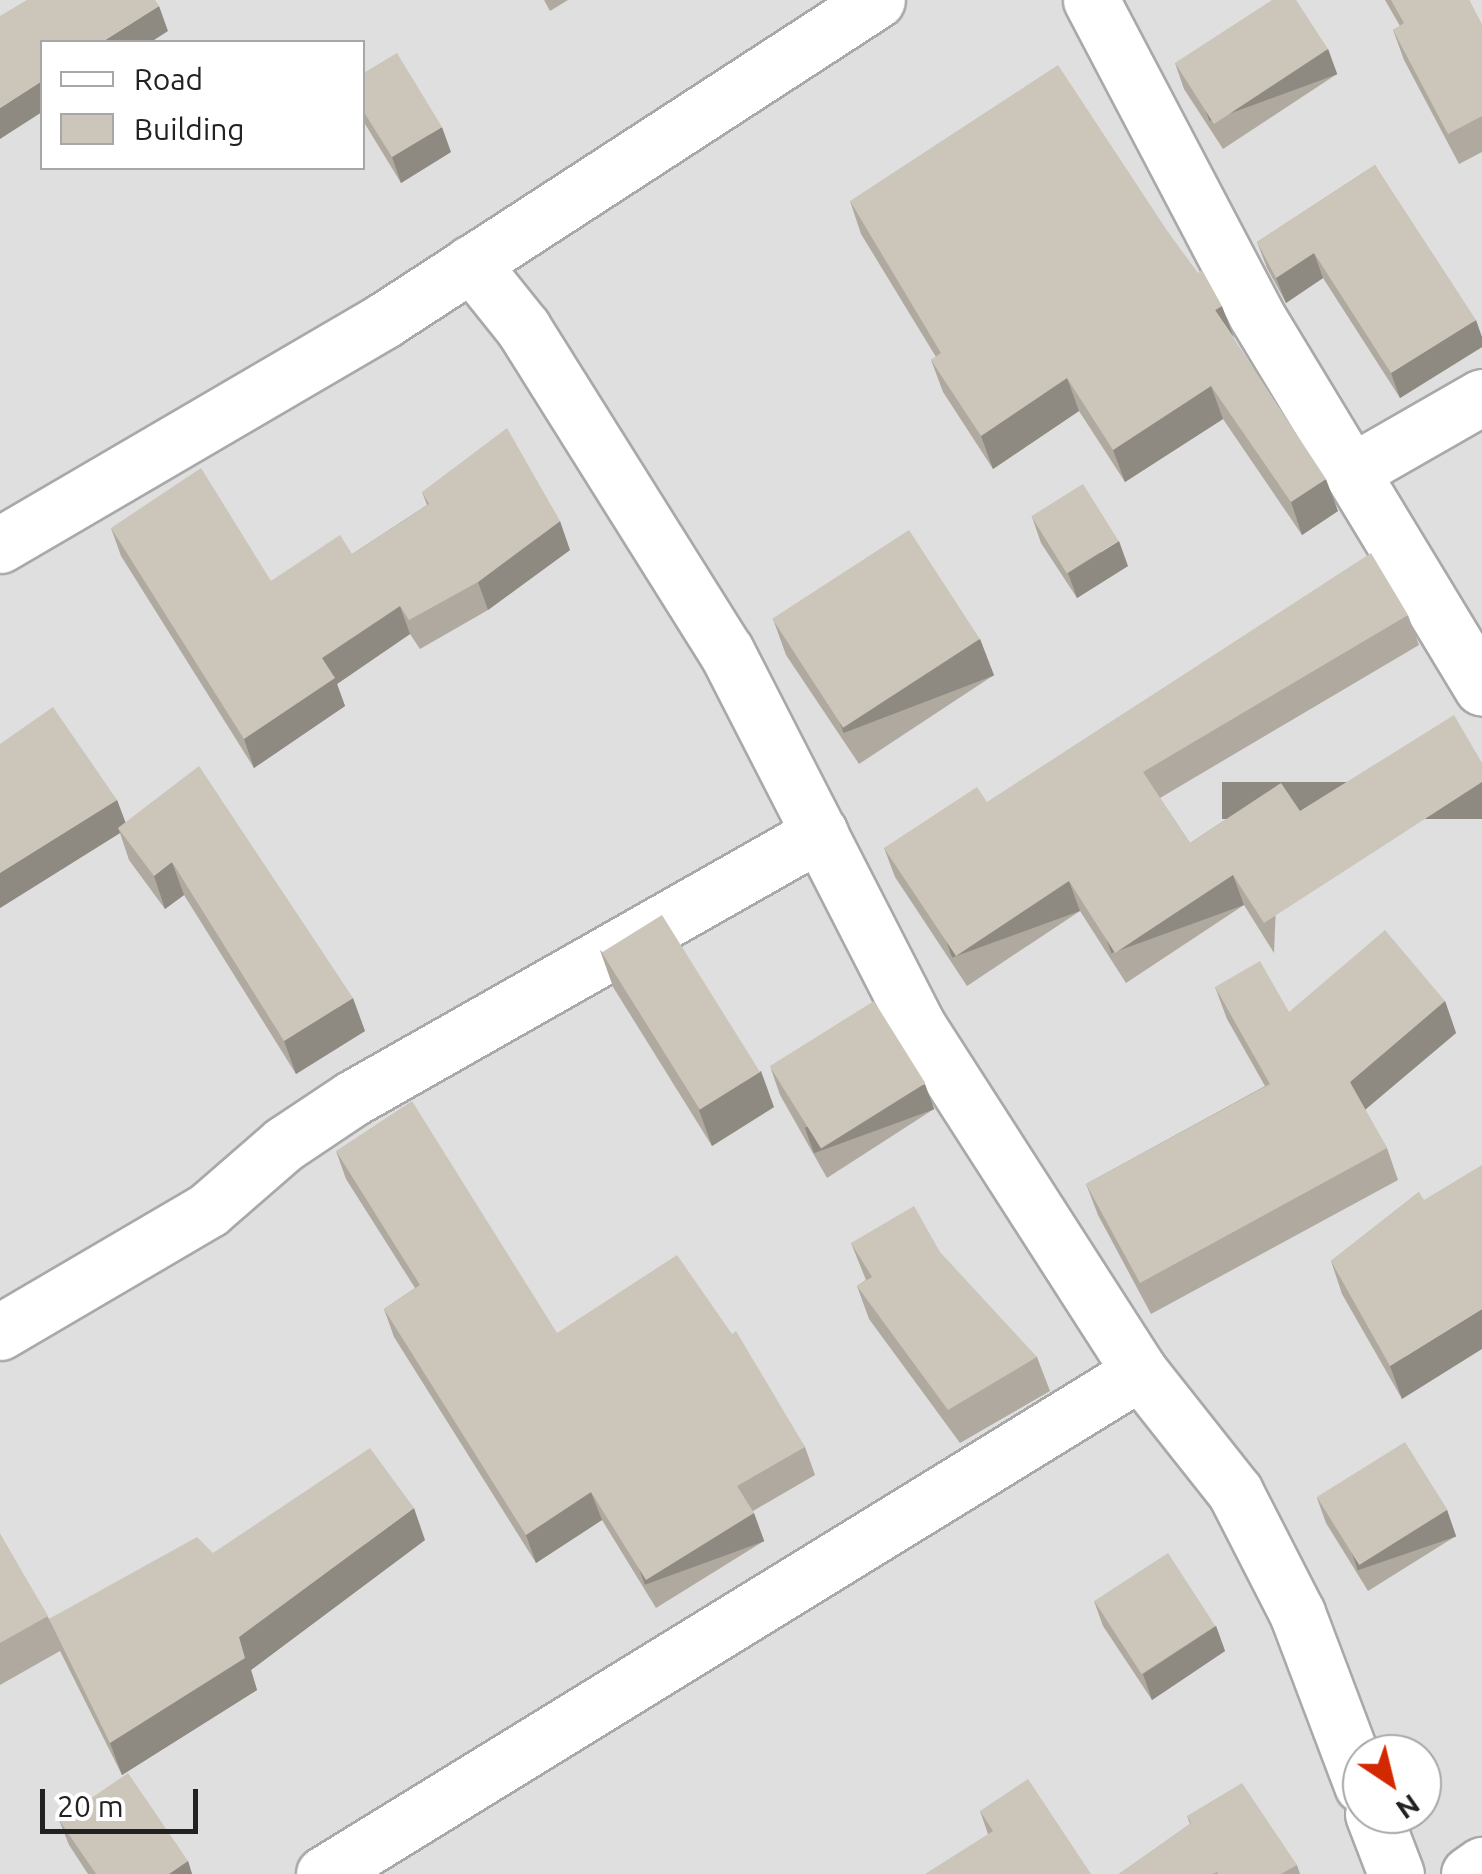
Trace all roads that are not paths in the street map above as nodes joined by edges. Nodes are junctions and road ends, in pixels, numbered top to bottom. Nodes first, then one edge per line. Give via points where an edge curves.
1 (877, 0) edge
2 (1090, 0) edge
3 (470, 263) junction
4 (1482, 396) edge
5 (1351, 472) junction
6 (0, 545) edge
7 (1482, 688) edge
8 (820, 833) junction
9 (0, 1332) edge
10 (1140, 1372) junction
11 (1343, 1734) edge
12 (1381, 1834) edge
13 (1482, 1866) edge
14 (324, 1874) edge
15 (1396, 1874) edge
16 (1469, 1874) edge

1 - 3 street
2 - 5 street via 1255,313
3 - 6 street
3 - 8 street via 523,328 726,651
4 - 5 street
5 - 7 street
8 - 9 street via 369,1089 284,1144 208,1210
8 - 10 street via 916,1023
10 - 11 street via 1235,1492 1297,1613
10 - 14 street
12 - 15 street
13 - 16 street

